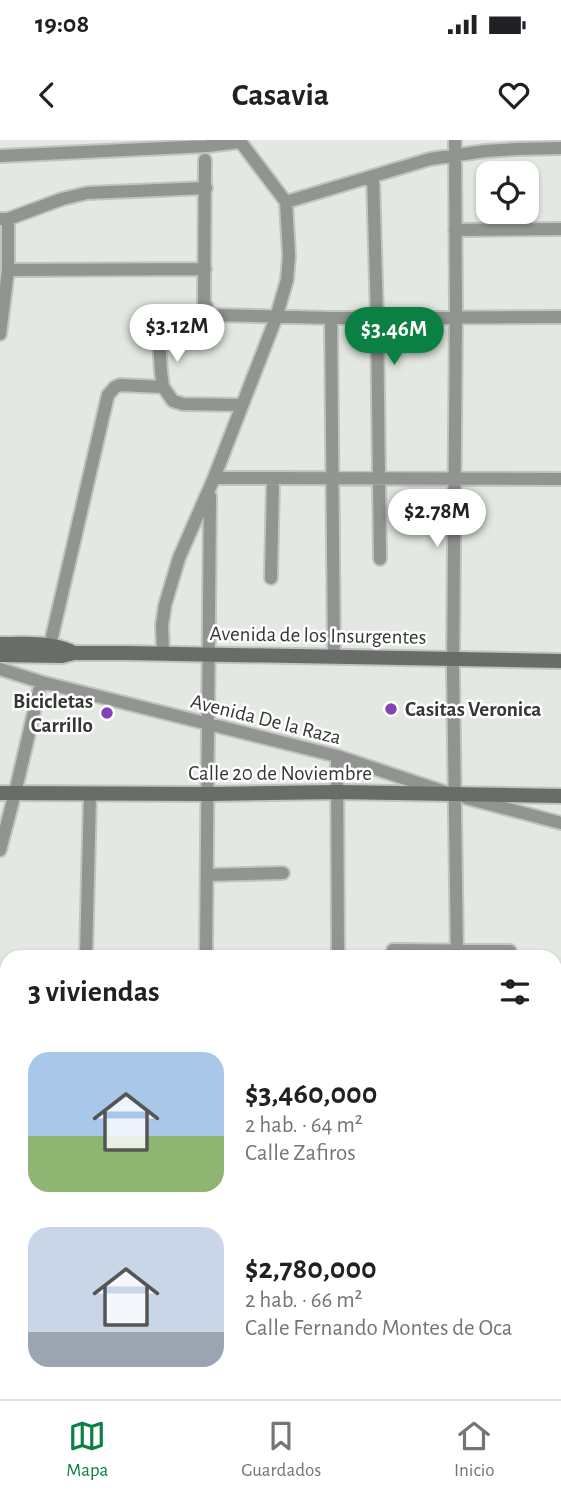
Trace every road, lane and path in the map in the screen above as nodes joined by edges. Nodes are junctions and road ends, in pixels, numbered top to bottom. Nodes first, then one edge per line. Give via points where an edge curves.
1 (454, 140) edge
2 (240, 141) edge
3 (561, 148) edge
4 (455, 154) junction
5 (0, 156) edge
6 (205, 160) dead end
7 (373, 176) junction
8 (206, 188) junction
9 (286, 202) junction
10 (4, 219) edge
11 (561, 229) edge
12 (455, 230) junction
13 (8, 270) junction
14 (205, 270) junction
15 (456, 317) junction
16 (561, 317) edge
17 (276, 318) junction
18 (331, 318) junction
19 (377, 318) junction
20 (0, 334) edge
21 (159, 340) dead end
22 (163, 387) junction
23 (242, 405) junction
24 (273, 479) junction
25 (332, 479) junction
26 (379, 479) junction
27 (454, 479) junction
28 (561, 479) edge
29 (212, 484) junction
30 (380, 559) dead end
31 (271, 578) dead end
32 (0, 644) edge
33 (48, 651) junction
34 (163, 653) junction
35 (208, 654) junction
36 (0, 655) edge
37 (334, 657) junction
38 (453, 659) junction
39 (561, 661) edge
40 (0, 669) edge
41 (41, 682) junction
42 (208, 725) junction
43 (337, 756) junction
44 (338, 792) junction
45 (0, 793) edge
46 (15, 793) junction
47 (90, 794) junction
48 (209, 794) junction
49 (456, 795) junction
50 (561, 796) edge
51 (561, 823) edge
52 (0, 850) edge
53 (283, 873) dead end
54 (207, 875) junction
55 (86, 950) edge
56 (206, 950) edge
57 (338, 950) edge
58 (457, 950) edge

1 - 4 street
2 - 5 street
2 - 9 street
3 - 4 street
4 - 7 street
4 - 12 street
6 - 8 street
7 - 9 street
7 - 19 street
8 - 10 street via 87,193
8 - 14 street
9 - 17 street via 289,268
10 - 13 street
11 - 12 street
12 - 15 street
13 - 14 street
13 - 20 street
14 - 17 street via 204,302 214,315
15 - 16 street
15 - 19 street
15 - 27 street
17 - 18 street
17 - 23 street
18 - 19 street
18 - 25 street
19 - 26 street
21 - 22 street
22 - 23 street via 177,403
22 - 33 street via 120,385 108,395
23 - 29 street
24 - 25 street
24 - 29 street
24 - 31 street
25 - 26 street
25 - 37 street
26 - 27 street
26 - 30 street
27 - 28 street
27 - 38 street
29 - 34 street via 179,558 165,605
29 - 35 street
32 - 33 main road
33 - 34 main road, Avenida de los Insurgentes via 60,647 75,653
33 - 36 main road
34 - 35 main road, Avenida de los Insurgentes
35 - 37 main road, Avenida de los Insurgentes
35 - 42 street
37 - 38 main road, Avenida de los Insurgentes
38 - 39 main road, Avenida de los Insurgentes
38 - 49 street
40 - 41 street, Avenida De la Raza
41 - 42 street, Avenida De la Raza
41 - 46 street
42 - 43 street, Avenida De la Raza
42 - 48 street
43 - 44 street
43 - 49 street, Avenida De la Raza
44 - 48 main road, Calle 20 de Noviembre
44 - 49 main road, Calle 20 de Noviembre
44 - 57 street
45 - 46 main road, Calle 20 de Noviembre
46 - 47 main road, Calle 20 de Noviembre
46 - 52 street
47 - 48 main road, Calle 20 de Noviembre
47 - 55 street
48 - 54 street
49 - 50 main road, Calle 20 de Noviembre
49 - 51 street, Avenida De la Raza
49 - 58 street
53 - 54 street
54 - 56 street

